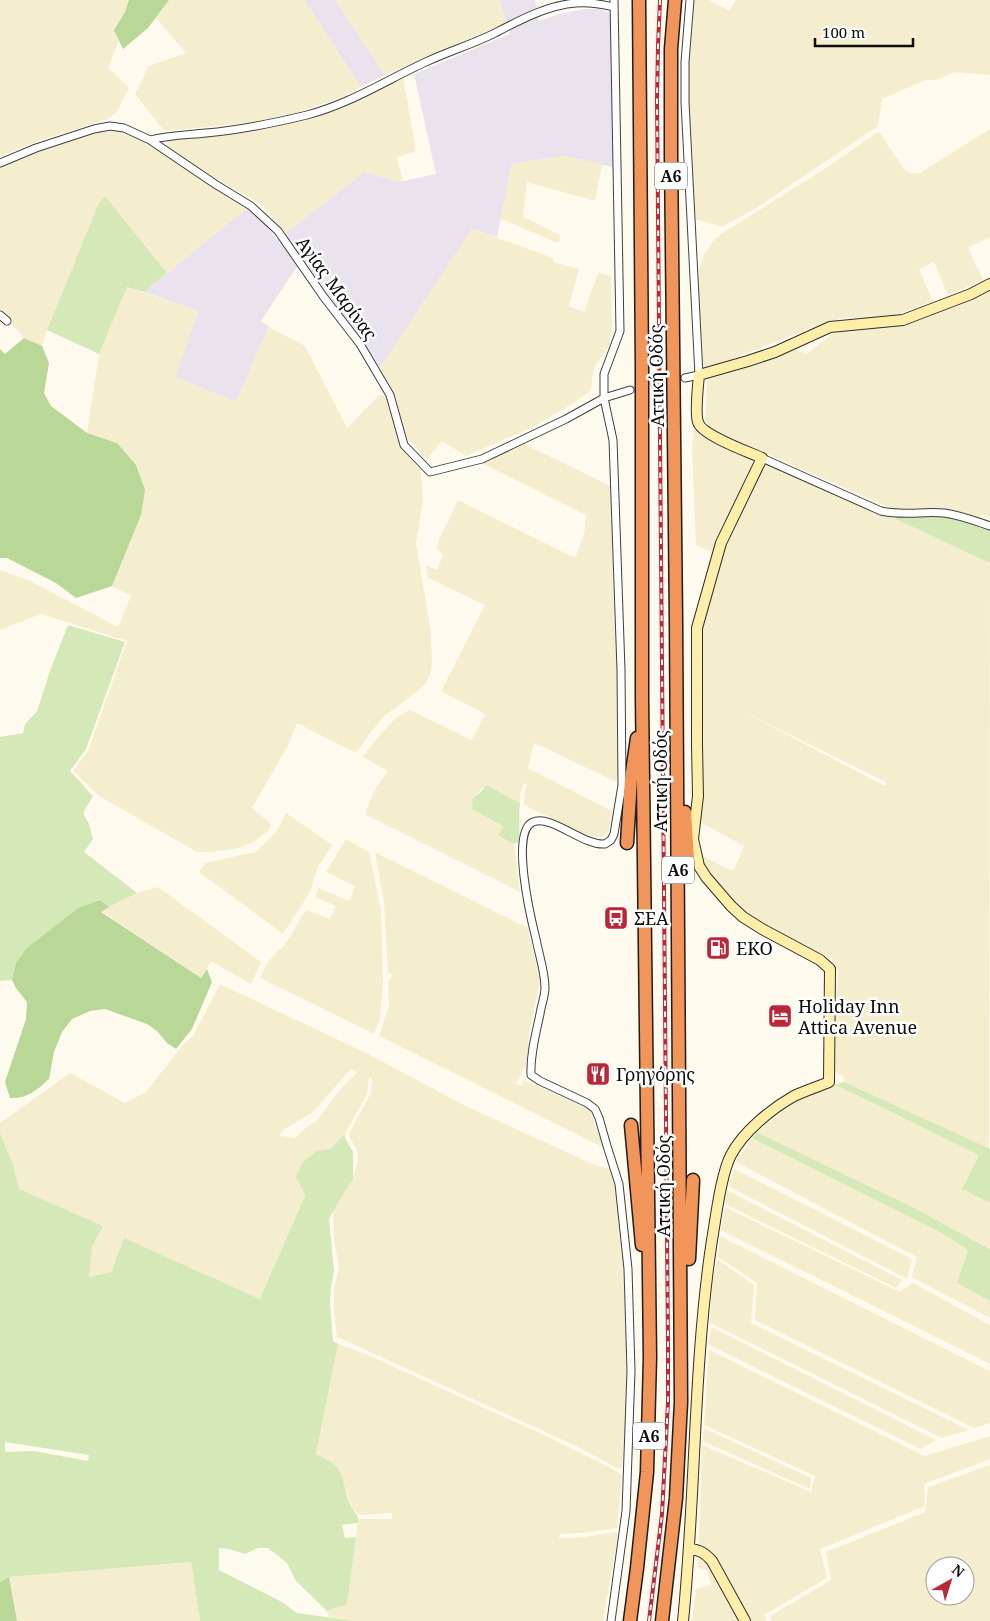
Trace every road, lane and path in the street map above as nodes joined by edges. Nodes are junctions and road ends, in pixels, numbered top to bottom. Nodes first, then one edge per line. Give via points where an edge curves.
1 (631, 0) edge
2 (639, 0) edge
3 (675, 0) edge
4 (690, 0) edge
5 (614, 3) edge
6 (638, 76) junction
7 (150, 140) junction
8 (0, 163) edge
9 (990, 284) edge
10 (0, 315) edge
11 (7, 321) dead end
12 (699, 375) junction
13 (685, 378) tunnel mouth
14 (630, 390) tunnel mouth
15 (604, 398) junction
16 (762, 458) junction
17 (990, 526) edge
18 (676, 621) junction
19 (642, 698) junction
20 (627, 843) dead end
21 (688, 860) dead end
22 (631, 1125) dead end
23 (693, 1180) dead end
24 (650, 1304) junction
25 (681, 1306) junction
26 (690, 1549) junction
27 (611, 1621) edge
28 (630, 1621) edge
29 (662, 1621) edge
30 (683, 1621) edge
31 (746, 1621) edge

1 - 6 highway via 632,53
2 - 6 highway, Αττική Οδός / Α6
3 - 18 highway, Αττική Οδός / Α6 via 671,110
4 - 12 street via 685,102
5 - 7 street via 576,3 536,14 427,61 348,101 310,114 230,130
5 - 15 street via 620,331 604,374
6 - 19 highway, Αττική Οδός / Α6
7 - 8 street, Αγίας Μαρίνας via 124,128 110,126 36,148
7 - 15 street, Αγίας Μαρίνας via 251,206 278,231 360,344 390,395 404,445 430,472 482,459 566,420
9 - 12 street via 903,320 830,327 775,352
10 - 11 street
12 - 13 street
12 - 16 street via 697,419 700,427 708,434
14 - 15 street
15 - 27 street via 613,440 618,541 622,785 617,818 614,834 605,844 592,843 540,821 526,827 523,835 525,886 545,989 531,1075 594,1109 619,1184 628,1269 631,1371 626,1511
16 - 17 street via 881,511 896,514 943,513
16 - 26 street via 720,543 697,628 698,796 693,839 699,866 731,906 762,929 820,960 830,969 829,1082 784,1102 760,1122 738,1144 724,1175 705,1287
18 - 21 highway via 683,674
18 - 25 highway, Αττική Οδός / Α6
19 - 20 highway via 631,779
19 - 24 highway, Αττική Οδός / Α6
22 - 24 highway
23 - 25 highway via 688,1276
24 - 28 highway, Αττική Οδός / Α6 via 648,1443 643,1520
25 - 29 highway, Αττική Οδός / Α6 via 676,1498
26 - 30 street
26 - 31 street via 705,1554 712,1561

